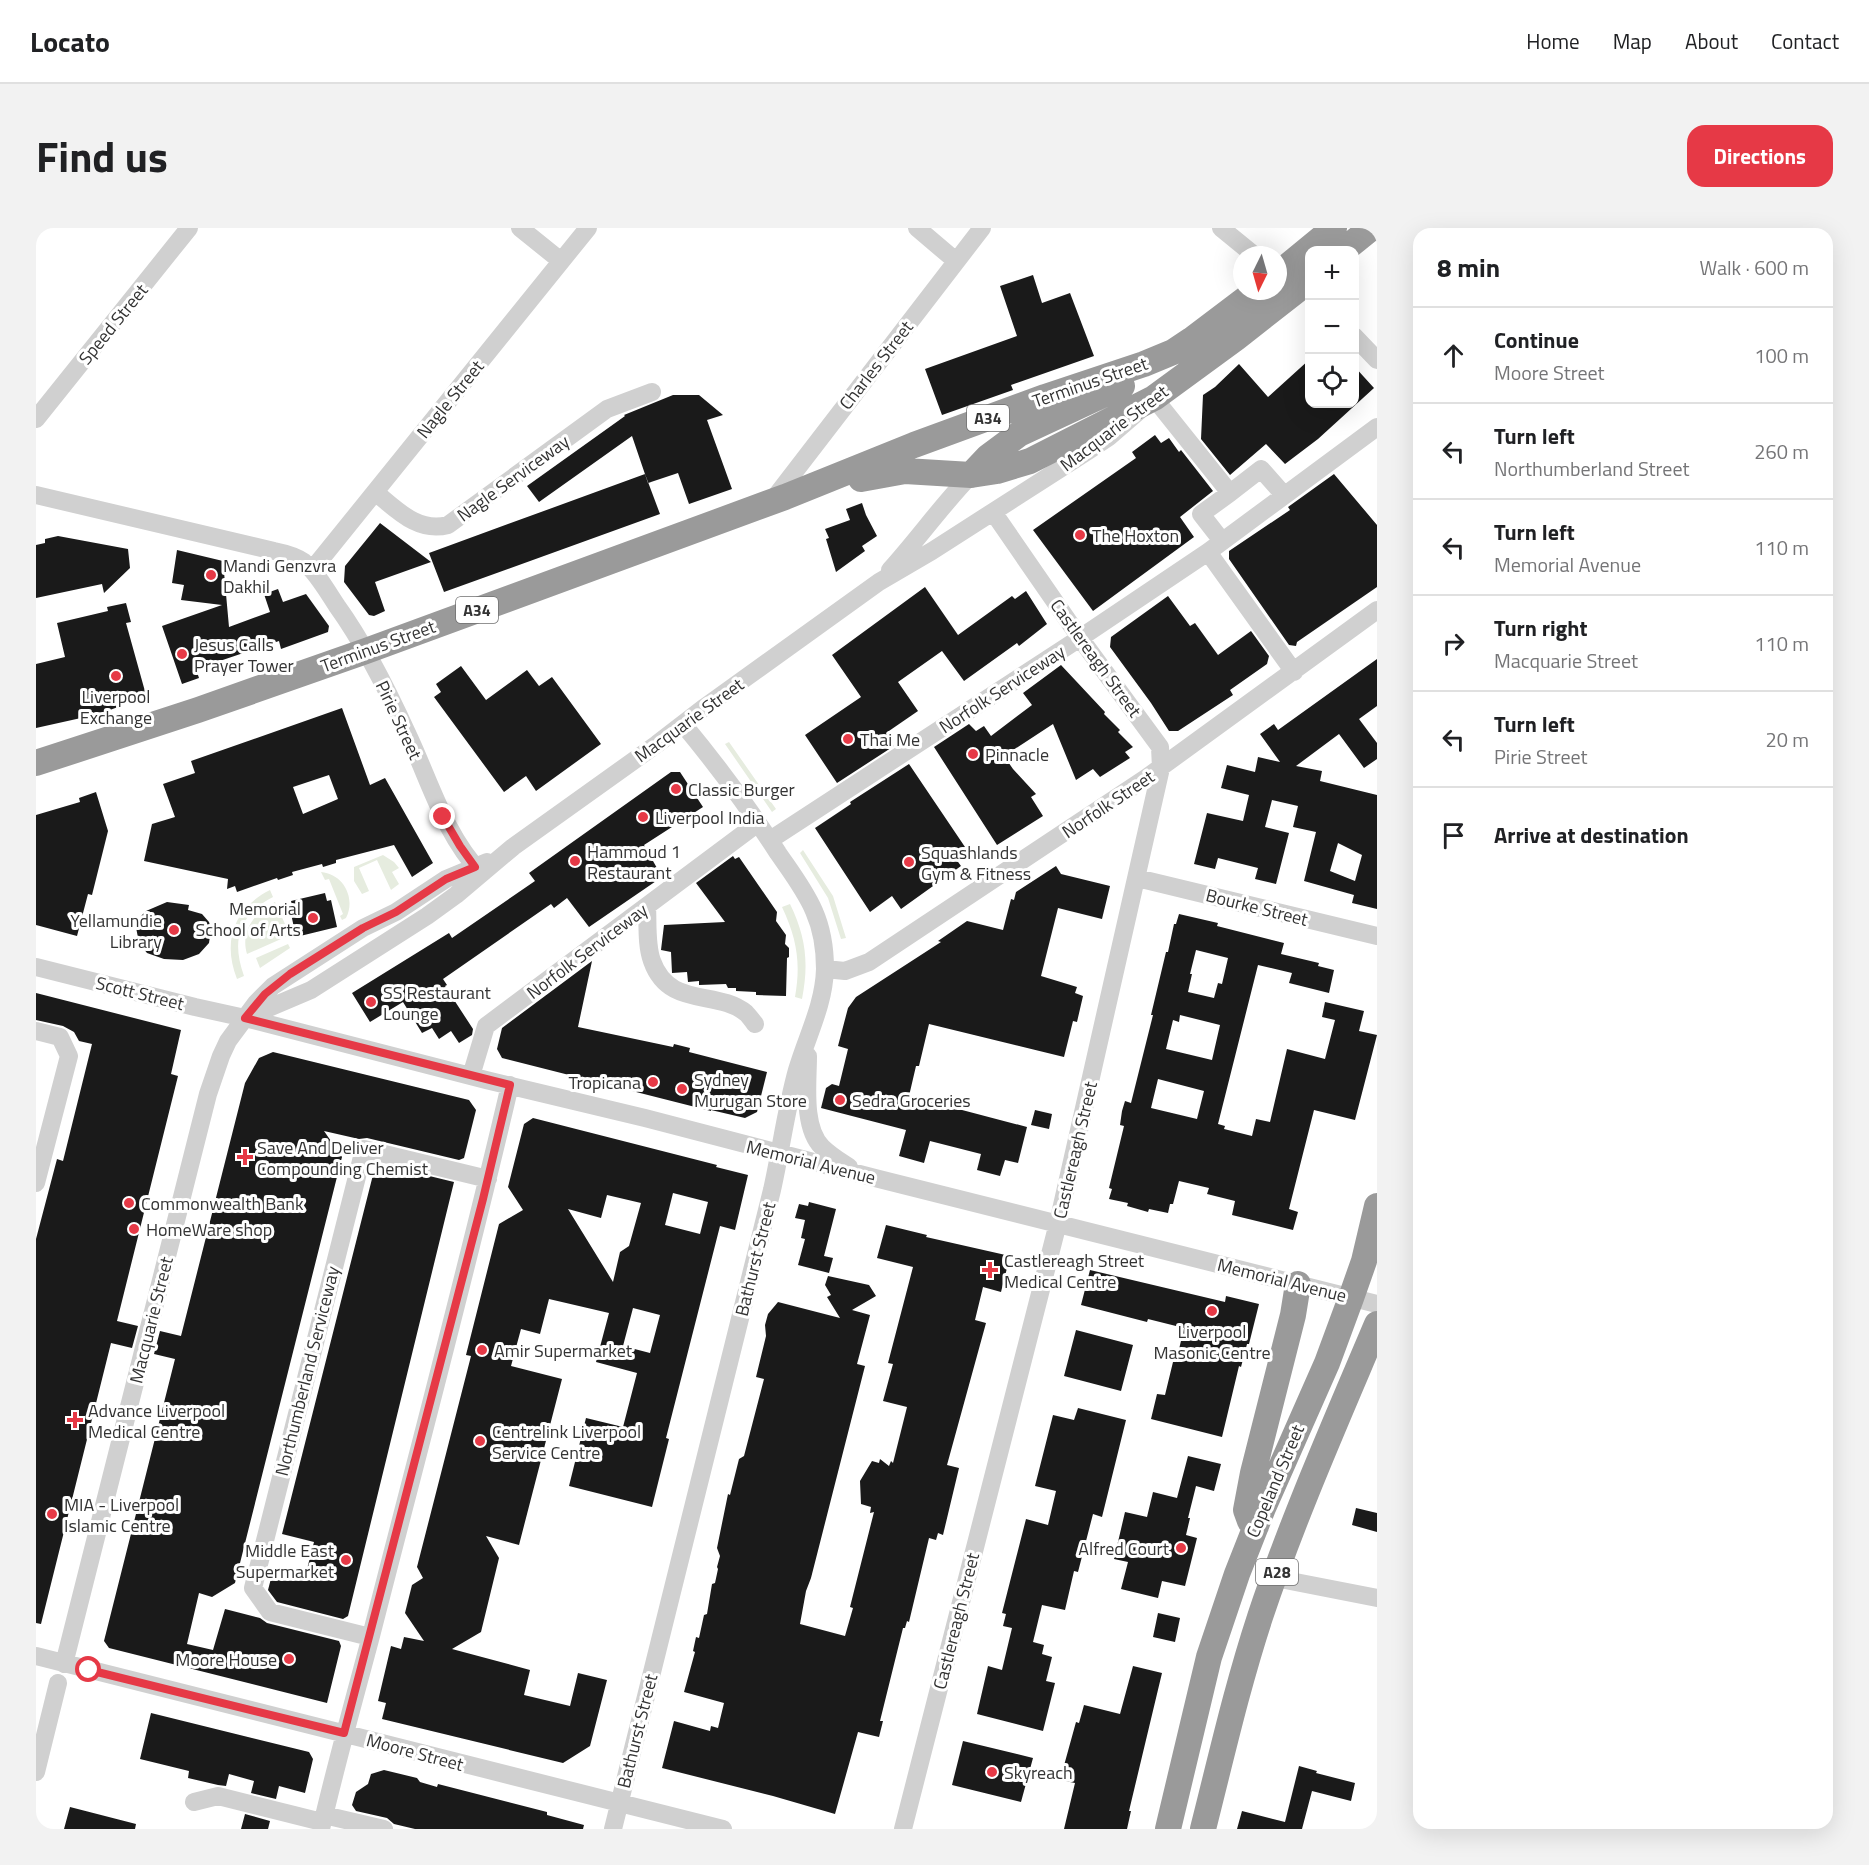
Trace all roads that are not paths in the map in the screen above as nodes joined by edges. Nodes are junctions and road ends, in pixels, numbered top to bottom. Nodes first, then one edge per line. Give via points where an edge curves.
1 (189, 228) edge
2 (520, 228) edge
3 (588, 228) edge
4 (917, 228) edge
5 (982, 228) edge
6 (1221, 228) edge
7 (1334, 228) edge
8 (1371, 228) edge
9 (1243, 246) edge
10 (1349, 246) edge
11 (561, 261) junction
12 (956, 261) junction
13 (1287, 267) edge
14 (1305, 285) edge
15 (1244, 300) edge
16 (1191, 340) junction
17 (1359, 341) edge
18 (1377, 360) edge
19 (652, 392) dead end
20 (1154, 398) junction
21 (36, 419) edge
22 (1377, 427) edge
23 (971, 475) junction
24 (375, 492) junction
25 (1230, 493) junction
26 (36, 495) edge
27 (1284, 495) junction
28 (778, 500) junction
29 (993, 512) junction
30 (1215, 547) junction
31 (312, 570) junction
32 (879, 582) junction
33 (1377, 610) edge
34 (1080, 638) junction
35 (366, 651) junction
36 (1294, 672) junction
37 (683, 724) junction
38 (36, 763) edge
39 (1161, 768) junction
40 (758, 823) junction
41 (770, 840) junction
42 (478, 870) junction
43 (1137, 878) junction
44 (647, 906) junction
45 (1377, 936) edge
46 (36, 967) edge
47 (825, 969) junction
48 (245, 1018) junction
49 (755, 1024) dead end
50 (36, 1031) edge
51 (808, 1039) junction
52 (471, 1076) junction
53 (510, 1085) junction
54 (779, 1153) junction
55 (860, 1174) junction
56 (488, 1179) junction
57 (36, 1183) edge
58 (1377, 1206) edge
59 (1058, 1223) junction
60 (1298, 1284) junction
61 (1351, 1298) junction
62 (1377, 1304) edge
63 (1377, 1324) edge
64 (1256, 1526) junction
65 (1275, 1578) junction
66 (1377, 1598) edge
67 (370, 1637) junction
68 (36, 1656) edge
69 (64, 1664) junction
70 (58, 1683) dead end
71 (344, 1733) junction
72 (36, 1772) edge
73 (194, 1802) dead end
74 (619, 1804) junction
75 (322, 1822) edge
76 (384, 1829) edge
77 (613, 1829) edge
78 (723, 1829) edge
79 (903, 1829) edge
80 (1168, 1829) edge
81 (1203, 1829) edge

1 - 21 street, Speed Street
2 - 11 street
3 - 11 street, Nagle Street
4 - 12 street
5 - 12 street, Charles Street
6 - 9 street
7 - 13 highway
8 - 10 highway
11 - 24 street, Nagle Street
12 - 28 street, Charles Street
14 - 20 highway, Macquarie Street / A34
15 - 16 highway, Macquarie Street / A34
16 - 23 highway, Macquarie Street via 1127,383 1019,434
16 - 28 highway, Terminus Street / A34 via 1144,364 925,441
17 - 18 street
19 - 24 street, Nagle Serviceway via 608,409 448,525 417,523
20 - 23 highway, Terminus Street / A34 via 1030,461
20 - 25 street
20 - 29 street, Macquarie Street via 1109,437
22 - 27 street, Norfolk Serviceway
23 - 28 highway, Terminus Street / A34 via 892,473
23 - 32 street, Macquarie Street
24 - 31 street, Nagle Street
25 - 27 street via 1261,469
25 - 30 street via 1202,514
26 - 31 street, Pirie Street via 274,551 302,561
27 - 30 street, Norfolk Serviceway
28 - 35 highway, Terminus Street / A34
29 - 32 street, Macquarie Street
29 - 34 street, Castlereagh Street
30 - 34 street, Norfolk Serviceway
30 - 36 street
31 - 35 street, Pirie Street
32 - 37 street, Macquarie Street
33 - 36 street, Norfolk Street
34 - 39 street, Castlereagh Street via 1160,747
34 - 41 street, Norfolk Serviceway
35 - 38 highway, Terminus Street / A34
35 - 42 street, Pirie Street via 443,817
36 - 39 street, Norfolk Street
37 - 40 street, Bathurst Street
37 - 42 street, Macquarie Street
39 - 43 street, Castlereagh Street
39 - 47 street, Norfolk Street via 869,962 845,971
40 - 41 street, Bathurst Street
40 - 44 street, Norfolk Serviceway
41 - 47 street, Bathurst Street via 808,896 822,932
42 - 48 street, Macquarie Street via 456,895 427,916 311,990
42 - 48 street, Macquarie Street via 446,879 290,974 265,994
43 - 45 street, Bourke Street
43 - 59 street, Castlereagh Street
44 - 49 street via 652,960 668,984 682,994 732,1005
44 - 52 street, Norfolk Serviceway via 486,1026
46 - 48 street, Scott Street
47 - 51 street, Bathurst Street
48 - 52 street, Memorial Avenue
48 - 69 street, Macquarie Street via 225,1047 208,1094
50 - 57 street via 60,1037 69,1056
51 - 54 street, Bathurst Street via 797,1068
51 - 55 street via 808,1104 813,1131 820,1146
52 - 53 street, Memorial Avenue
53 - 54 street, Memorial Avenue
53 - 56 street
54 - 55 street, Memorial Avenue
54 - 74 street, Bathurst Street
55 - 59 street, Memorial Avenue
56 - 67 street
56 - 67 street, Northumberland Serviceway via 364,1149 361,1160 253,1588 270,1612
58 - 61 highway, Copeland Street / A28
59 - 60 street, Memorial Avenue
59 - 79 street, Castlereagh Street
60 - 61 street, Memorial Avenue
60 - 64 highway via 1246,1510
61 - 62 street, Memorial Avenue
61 - 64 highway, Copeland Street / A28
63 - 65 highway, Copeland Street / A28
64 - 80 highway, Copeland Street / A28 via 1209,1656
65 - 66 street
65 - 81 highway, Copeland Street / A28 via 1238,1689
67 - 71 street
68 - 69 street, Moore Street
69 - 71 street, Moore Street
70 - 72 street
71 - 74 street, Moore Street
71 - 75 street
73 - 75 street via 218,1796
74 - 77 street, Bathurst Street
74 - 78 street, Moore Street
75 - 76 street

